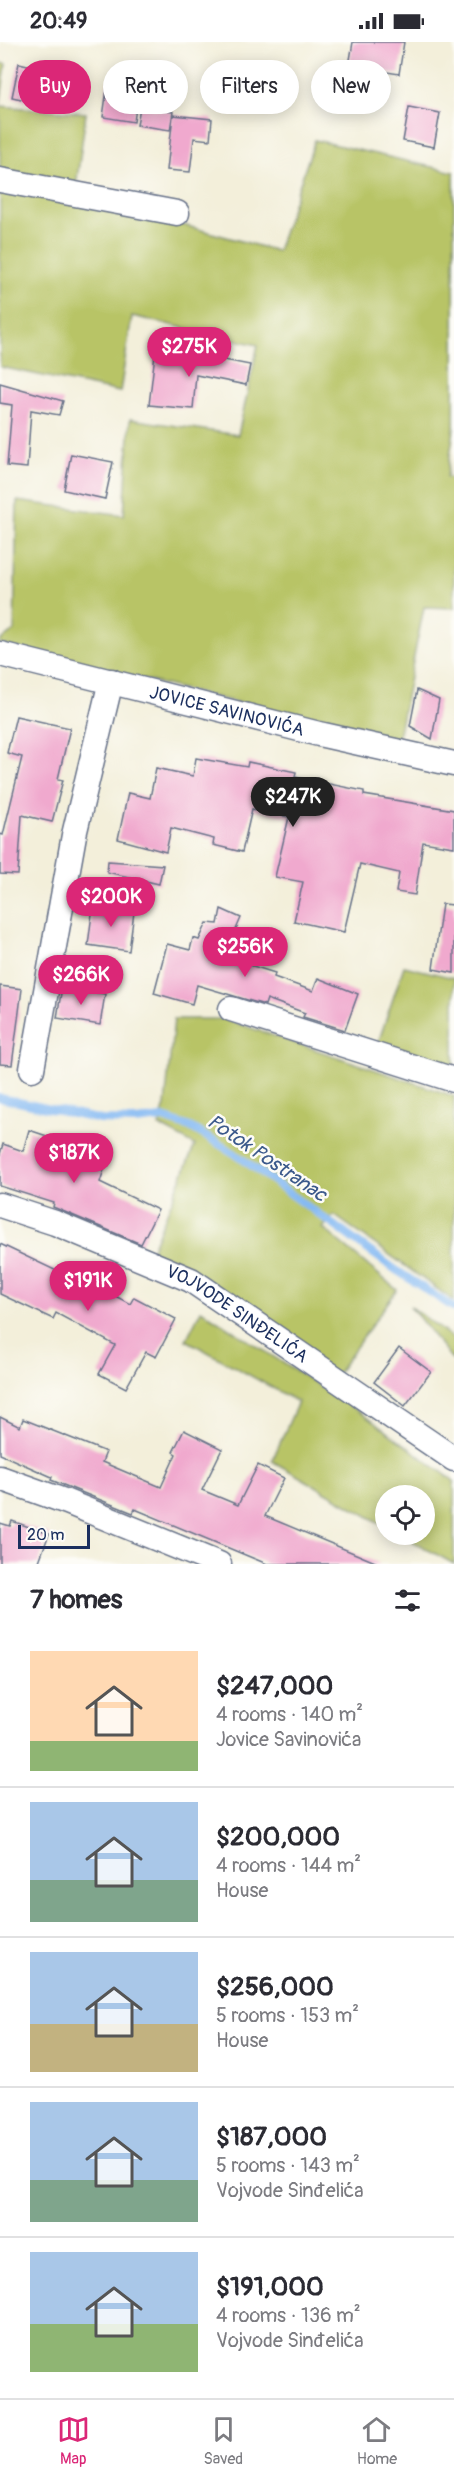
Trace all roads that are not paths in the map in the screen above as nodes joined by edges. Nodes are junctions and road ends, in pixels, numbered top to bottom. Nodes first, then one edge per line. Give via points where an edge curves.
1 (0, 180) edge
2 (177, 213) dead end
3 (0, 654) edge
4 (111, 681) junction
5 (454, 764) edge
6 (231, 1010) dead end
7 (32, 1069) dead end
8 (454, 1080) edge
9 (0, 1205) edge
10 (454, 1459) edge
11 (0, 1478) edge
12 (219, 1564) edge

1 - 2 street
3 - 4 street, JOVICE SAVINOVIĆA
4 - 5 street, JOVICE SAVINOVIĆA
4 - 7 street via 74,835
6 - 8 street
9 - 10 street, VOJVODE SINĐELIĆA via 55,1223 191,1280
11 - 12 street

